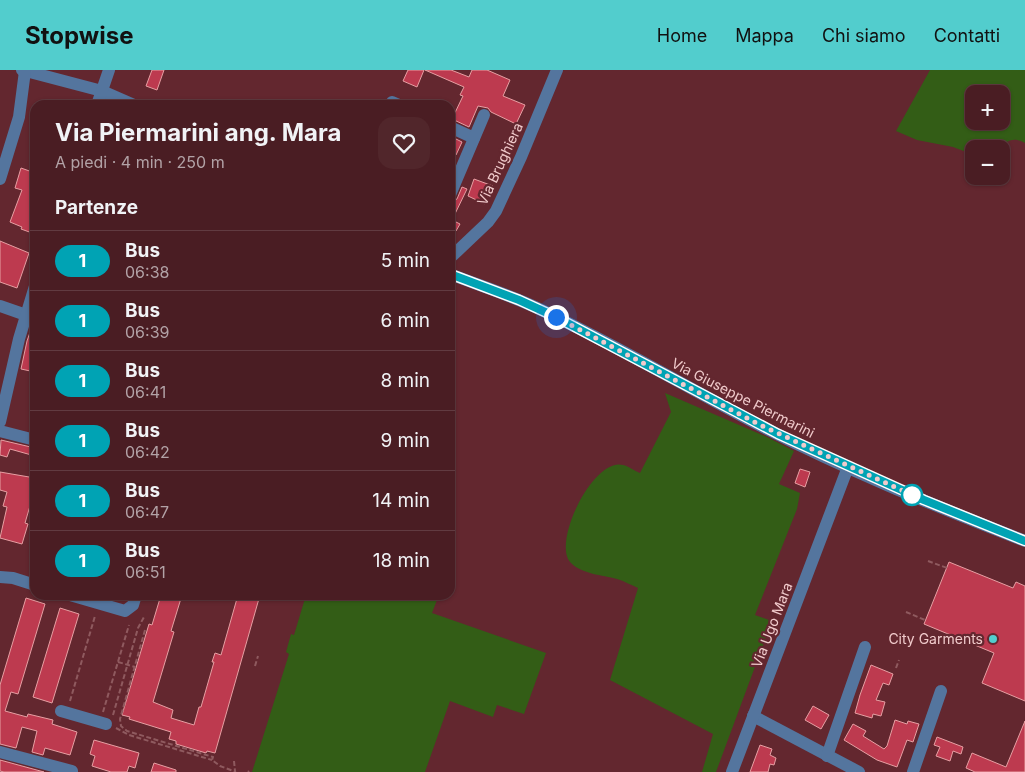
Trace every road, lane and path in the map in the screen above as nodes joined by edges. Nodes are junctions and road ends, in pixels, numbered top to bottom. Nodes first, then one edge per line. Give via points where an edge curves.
1 (23, 70) edge
2 (109, 70) edge
3 (557, 70) edge
4 (102, 90) junction
5 (99, 100) edge
6 (123, 100) edge
7 (484, 115) dead end
8 (455, 129) edge
9 (474, 138) junction
10 (0, 179) edge
11 (455, 183) edge
12 (455, 253) edge
13 (455, 276) edge
14 (30, 302) edge
15 (0, 306) edge
16 (26, 314) junction
17 (0, 422) edge
18 (0, 430) edge
19 (30, 439) edge
20 (848, 467) junction
21 (1025, 541) edge
22 (928, 561) dead end
23 (947, 568) dead end
24 (0, 570) edge
25 (0, 577) edge
26 (13, 578) junction
27 (30, 583) edge
28 (87, 600) edge
29 (134, 600) edge
30 (906, 612) dead end
31 (95, 616) dead end
32 (144, 617) dead end
33 (925, 620) dead end
34 (129, 625) dead end
35 (145, 630) dead end
36 (866, 647) dead end
37 (258, 656) dead end
38 (899, 660) dead end
39 (118, 662) junction
40 (127, 665) junction
41 (255, 666) dead end
42 (135, 667) junction
43 (896, 668) dead end
44 (941, 691) dead end
45 (64, 712) joint
46 (753, 716) junction
47 (109, 721) junction
48 (0, 752) edge
49 (827, 756) junction
50 (212, 760) junction
51 (234, 761) dead end
52 (72, 770) dead end
53 (236, 772) edge
54 (732, 772) edge
55 (859, 772) edge
56 (913, 772) edge

1 - 4 street
1 - 10 street via 19,118
2 - 4 street
3 - 12 street, Via Brughiera via 496,211
4 - 5 street
4 - 6 street
7 - 9 street
8 - 9 street
9 - 11 street
13 - 20 street, Via Giuseppe Piermarini via 549,314 760,425
14 - 16 street
15 - 16 street
16 - 17 street
18 - 19 street
20 - 21 street, Via Giuseppe Piermarini
20 - 46 street, Via Ugo Mara
22 - 23 path
24 - 26 street
25 - 26 street
26 - 27 street
28 - 29 street via 125,611 131,608
30 - 33 path
31 - 45 path
32 - 40 path
34 - 39 path
35 - 42 path
36 - 49 street
37 - 41 path
38 - 43 path
39 - 40 path
39 - 47 path
40 - 42 path
40 - 47 path
42 - 50 path via 120,719 121,726 127,731 213,757
44 - 56 street
45 - 47 street
46 - 49 street
46 - 54 street, Via Ugo Mara
47 - 50 path via 129,736
48 - 52 street
49 - 55 street
50 - 53 path
51 - 53 path

